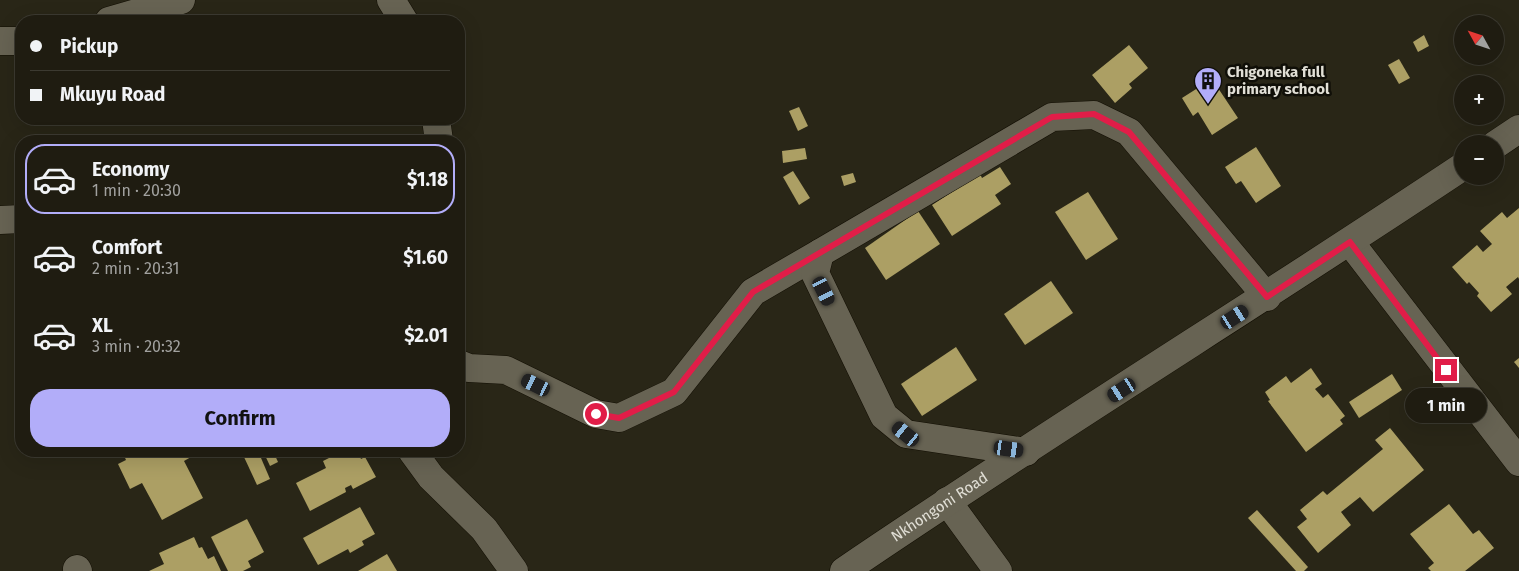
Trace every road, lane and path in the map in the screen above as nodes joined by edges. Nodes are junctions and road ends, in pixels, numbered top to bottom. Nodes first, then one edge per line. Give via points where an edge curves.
1 (182, 0) edge
2 (391, 0) edge
3 (130, 15) edge
4 (400, 15) edge
5 (0, 40) edge
6 (15, 41) edge
7 (1519, 129) edge
8 (1504, 139) edge
9 (1454, 172) edge
10 (15, 219) edge
11 (0, 220) edge
12 (1350, 242) junction
13 (820, 253) junction
14 (1267, 297) junction
15 (465, 366) edge
16 (1026, 452) junction
17 (416, 457) edge
18 (1519, 462) edge
19 (947, 501) junction
20 (514, 571) edge
21 (844, 571) edge
22 (998, 571) edge

1 - 3 street
2 - 4 street
5 - 6 street
7 - 8 street
9 - 12 street, Nkhongoni Road
10 - 11 street
12 - 14 street, Nkhongoni Road
12 - 18 street
13 - 14 street via 1052,117 1094,114 1129,132
13 - 15 street via 753,292 674,392 619,418 596,414 506,370
13 - 16 street via 815,273 884,416 906,434
14 - 16 street, Nkhongoni Road
16 - 19 street, Nkhongoni Road
17 - 20 street via 431,477 484,529
19 - 21 street, Nkhongoni Road
19 - 22 street

